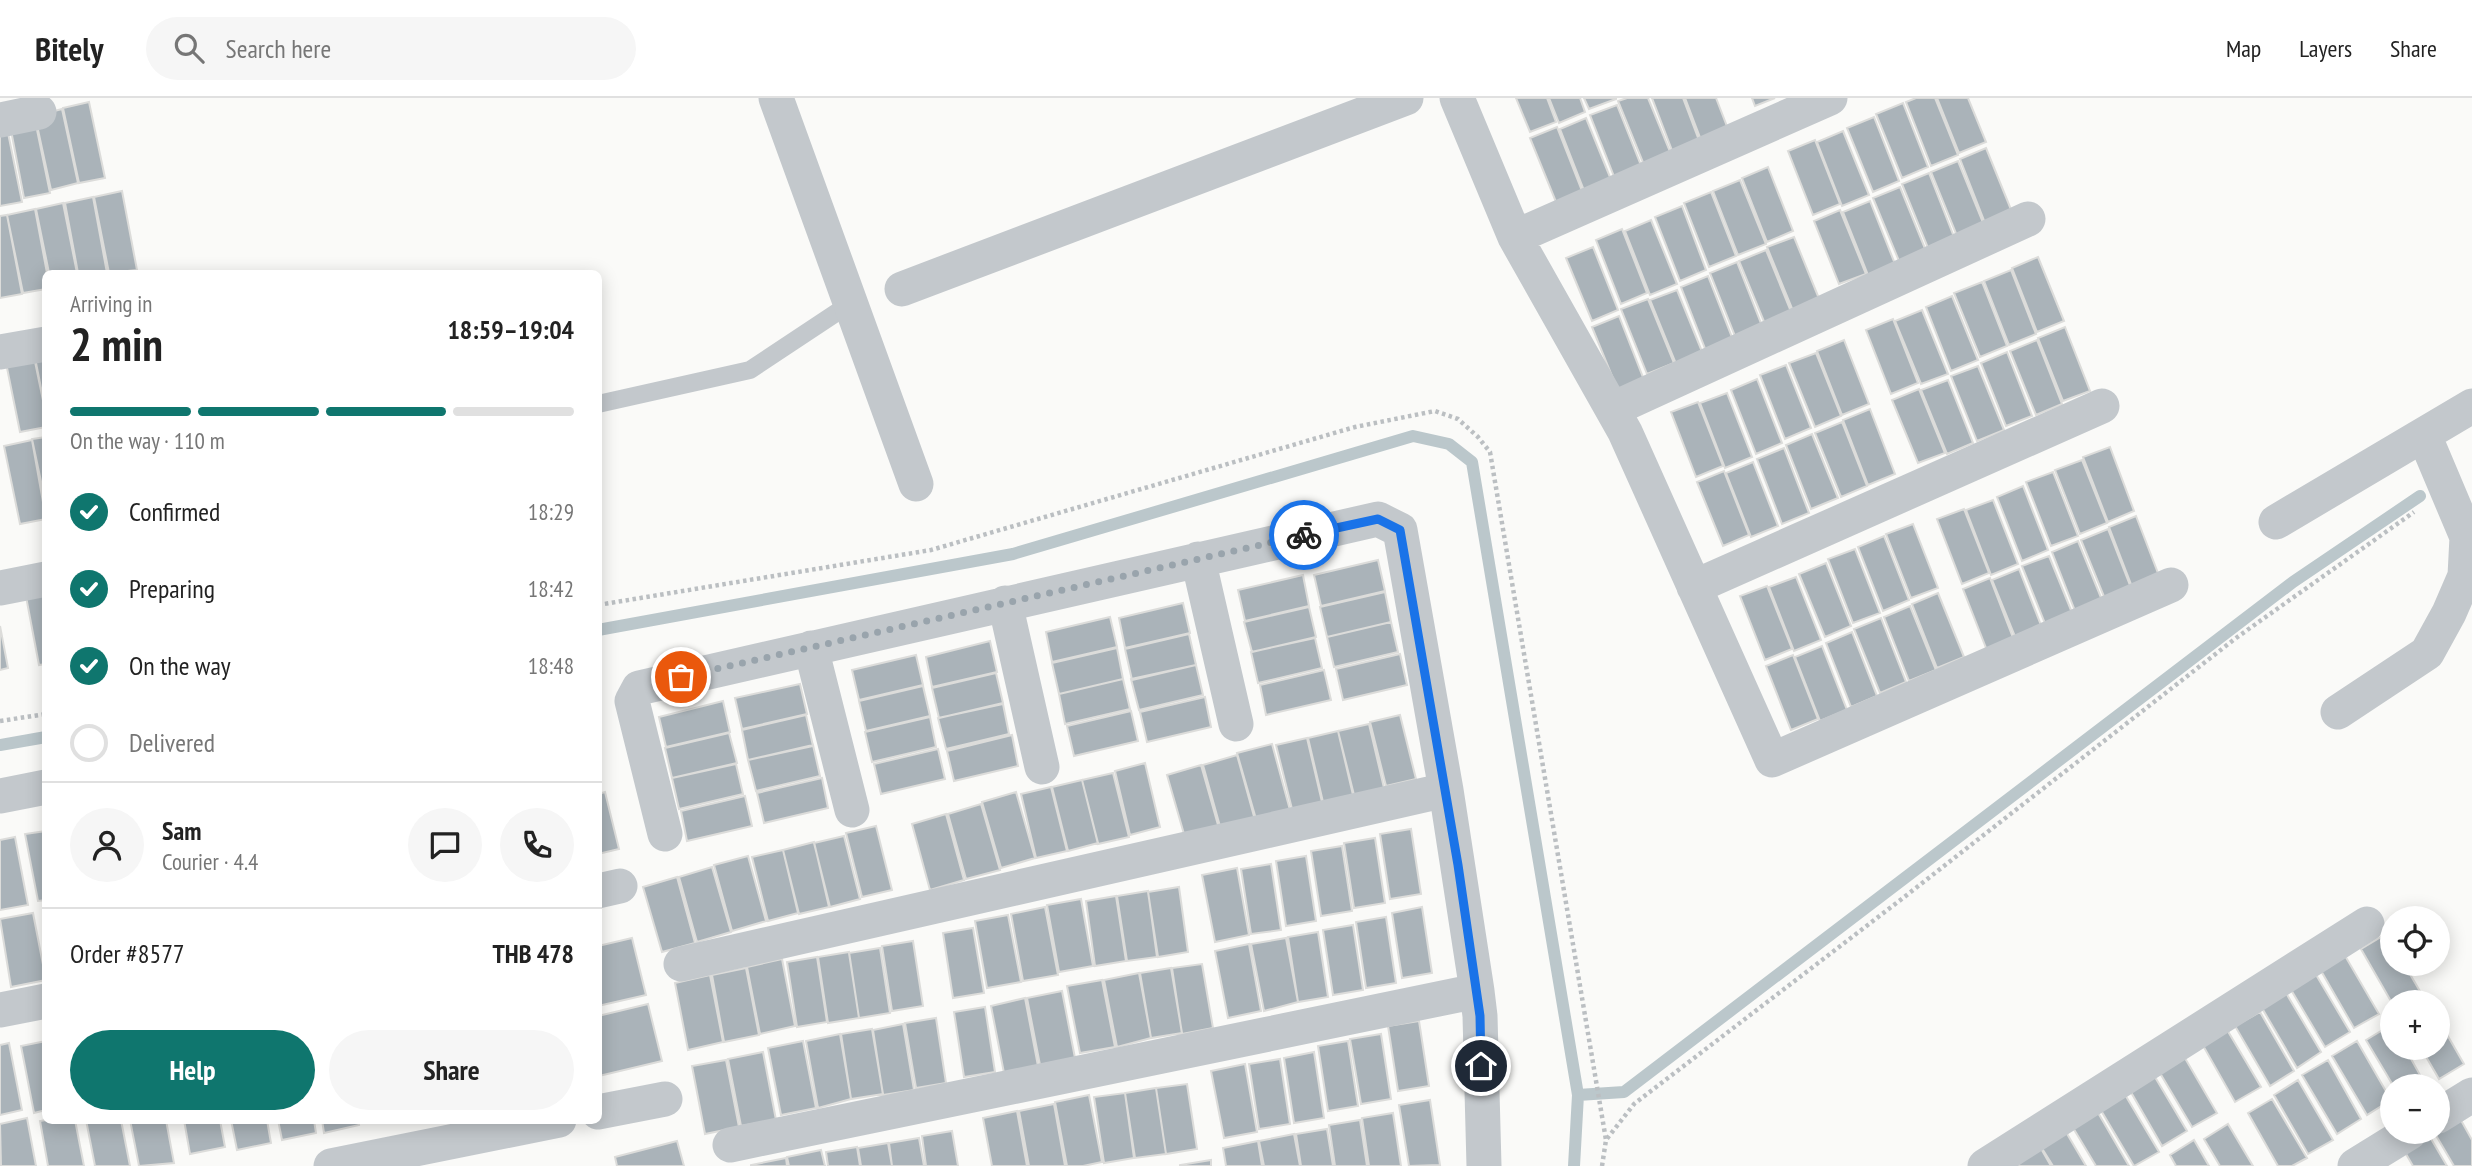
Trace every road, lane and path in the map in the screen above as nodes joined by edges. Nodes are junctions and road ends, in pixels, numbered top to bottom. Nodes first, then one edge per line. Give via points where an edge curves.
1 (776, 98) edge
2 (1406, 98) edge
3 (1457, 98) edge
4 (1830, 98) edge
5 (39, 112) dead end
6 (0, 120) edge
7 (2028, 219) dead end
8 (1515, 237) junction
9 (902, 289) dead end
10 (850, 303) junction
11 (42, 345) edge
12 (0, 352) edge
13 (602, 403) edge
14 (2102, 406) dead end
15 (2472, 406) edge
16 (1613, 409) junction
17 (2424, 435) junction
18 (916, 484) dead end
19 (2445, 487) junction
20 (2276, 522) dead end
21 (1198, 559) junction
22 (42, 580) edge
23 (2171, 585) dead end
24 (1694, 587) junction
25 (0, 588) edge
26 (1005, 603) junction
27 (602, 604) edge
28 (811, 648) junction
29 (2338, 712) dead end
30 (42, 715) edge
31 (0, 721) edge
32 (1236, 724) dead end
33 (1042, 767) dead end
34 (42, 788) edge
35 (1446, 790) junction
36 (0, 796) edge
37 (852, 810) dead end
38 (666, 834) dead end
39 (2367, 925) dead end
40 (681, 964) dead end
41 (1477, 991) junction
42 (42, 1002) edge
43 (0, 1010) edge
44 (2472, 1095) edge
45 (665, 1099) dead end
46 (2450, 1109) edge
47 (602, 1111) edge
48 (540, 1124) edge
49 (1606, 1140) junction
50 (448, 1143) edge
51 (2391, 1144) edge
52 (730, 1145) dead end
53 (331, 1166) edge
54 (1484, 1166) edge
55 (1602, 1166) edge
56 (1985, 1166) edge
57 (2355, 1166) edge

1 - 10 street
2 - 9 street
3 - 8 street
4 - 8 street
5 - 6 street
7 - 16 street
8 - 16 street
10 - 13 lane via 750,370
10 - 18 street
11 - 12 street
14 - 24 street
15 - 17 street
16 - 24 street
17 - 19 street
17 - 20 street
19 - 29 street via 2467,537 2465,576 2449,613 2427,653
19 - 49 path via 2225,646 1634,1104
21 - 26 street
21 - 32 street
21 - 35 street via 1378,519 1400,530
22 - 25 street
23 - 24 street via 1772,760
26 - 28 street
26 - 33 street
27 - 49 path via 932,550 1355,427 1435,411 1458,419 1490,452
28 - 37 street
28 - 38 street via 639,688 632,701
30 - 31 path
34 - 36 street
35 - 40 street
35 - 41 street
39 - 56 street
41 - 52 street
41 - 54 street
42 - 43 street
44 - 46 street
45 - 47 street
48 - 50 street
49 - 55 path
50 - 53 street
51 - 57 street

